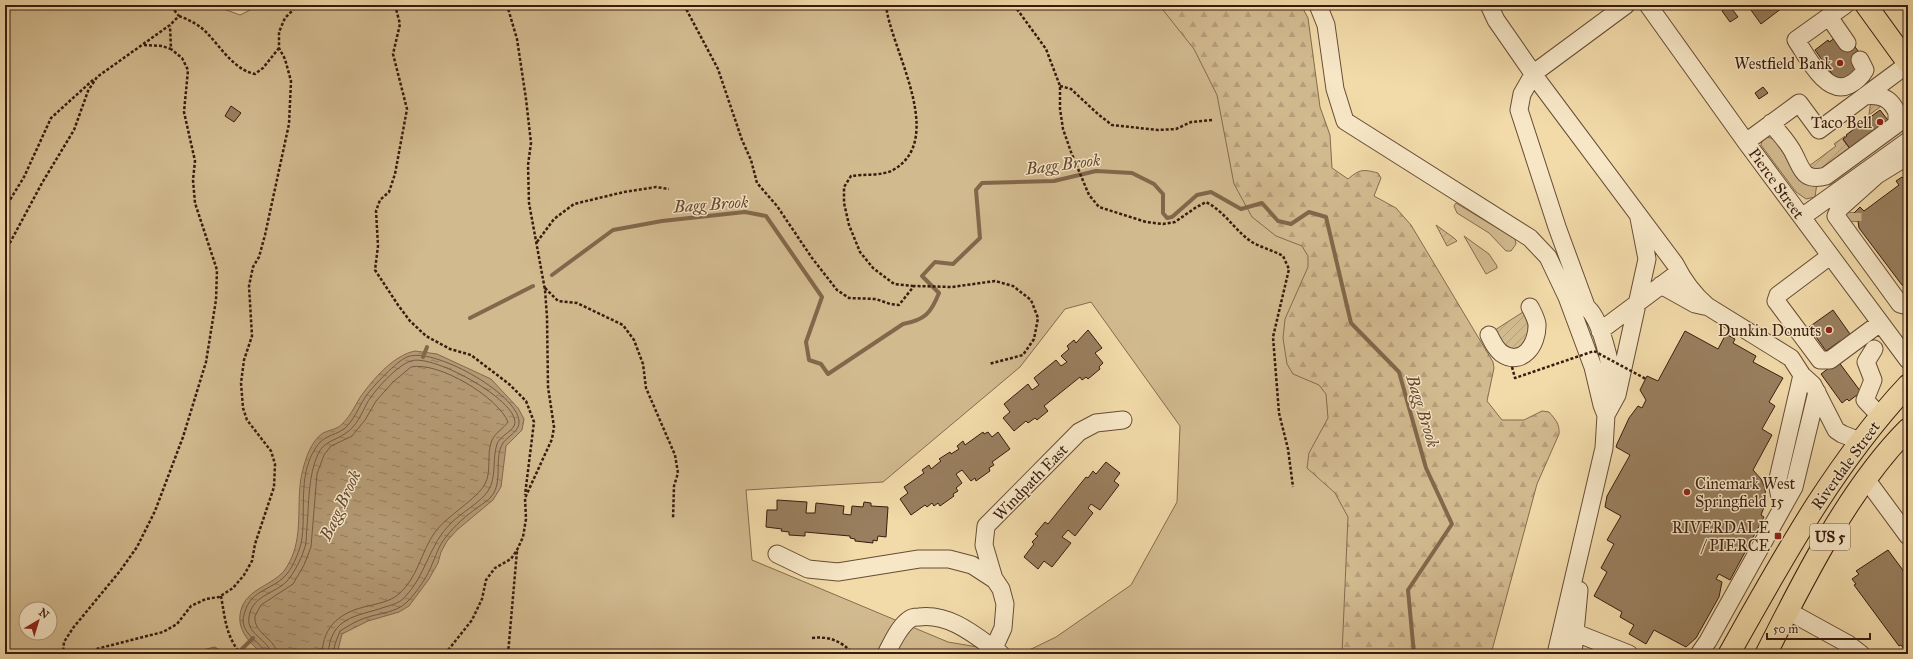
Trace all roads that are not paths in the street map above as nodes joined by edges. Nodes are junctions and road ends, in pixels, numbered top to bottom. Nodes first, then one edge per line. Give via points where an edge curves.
1 (1318, 5) edge
2 (1489, 5) edge
3 (1626, 5) edge
4 (1648, 5) edge
5 (1845, 5) edge
6 (1866, 5) edge
7 (1829, 17) junction
8 (1847, 43) dead end
9 (1860, 60) dead end
10 (1908, 64) edge
11 (1534, 73) junction
12 (1908, 79) edge
13 (1865, 96) junction
14 (1895, 108) junction
15 (1771, 123) junction
16 (1746, 142) junction
17 (1907, 148) edge
18 (1855, 194) junction
19 (1639, 215) junction
20 (1802, 217) junction
21 (1851, 238) junction
22 (1830, 256) junction
23 (1679, 272) junction
24 (1661, 285) junction
25 (1567, 297) junction
26 (1637, 303) junction
27 (1586, 306) junction
28 (1707, 306) junction
29 (1908, 306) edge
30 (1530, 307) dead end
31 (1600, 331) junction
32 (1886, 331) junction
33 (1488, 335) dead end
34 (1908, 360) edge
35 (1802, 375) junction
36 (1908, 385) edge
37 (1817, 392) junction
38 (1606, 416) junction
39 (1880, 416) junction
40 (1123, 420) dead end
41 (1908, 429) edge
42 (1860, 441) junction
43 (1866, 479) junction
44 (1782, 507) junction
45 (1908, 536) edge
46 (777, 554) dead end
47 (994, 579) junction
48 (1788, 610) junction
49 (1745, 626) junction
50 (1569, 630) junction
51 (997, 651) edge
52 (886, 654) edge
53 (1556, 654) edge
54 (1573, 654) edge
55 (1629, 654) edge
56 (1699, 654) edge
57 (1729, 654) edge
58 (1738, 654) edge
59 (1766, 654) edge
60 (1861, 654) edge

1 - 25 street via 1326,25 1334,89 1345,121 1534,242 1548,257
2 - 11 street via 1496,20
3 - 11 street
4 - 16 street, Pierce Street
5 - 7 street
6 - 10 main road
7 - 8 street
7 - 9 street via 1796,40 1822,78 1833,86 1842,88 1860,78 1865,70
10 - 13 street
11 - 19 street
11 - 27 street via 1522,94 1520,110 1557,227
12 - 14 street via 1892,91
13 - 14 street via 1878,94
13 - 15 street via 1819,130 1799,103
14 - 15 street via 1898,121 1893,128 1826,176 1814,178 1806,174 1797,163 1795,154
15 - 16 street
16 - 20 street, Pierce Street
17 - 18 street
17 - 20 street
18 - 21 street
18 - 21 street via 1838,209 1836,216
19 - 23 street
19 - 26 street via 1647,259
20 - 22 street, Pierce Street
21 - 29 street via 1900,304
22 - 32 street, Pierce Street
22 - 32 street via 1778,295 1776,301 1789,320 1820,360 1830,360
23 - 24 street
23 - 28 street via 1698,299
24 - 26 street
24 - 28 street via 1695,304
25 - 27 street
25 - 38 street via 1593,367
26 - 31 street
26 - 38 street via 1617,395
27 - 31 street
28 - 35 street via 1791,358
30 - 33 street via 1536,318 1537,332 1534,343 1523,355 1516,358 1506,356 1498,350
31 - 38 street via 1610,366 1612,384
32 - 34 street, Pierce Street
32 - 39 street via 1872,342 1874,349 1866,362 1874,380 1865,400
35 - 37 street
35 - 44 street via 1777,483
36 - 39 main road, Riverdale Street / US 5
37 - 42 street via 1836,430
37 - 44 street via 1796,482
38 - 50 street via 1604,448 1586,530
39 - 42 main road, Riverdale Street / US 5
40 - 47 street, Windpath East via 1096,423 1079,432 986,526 984,546
41 - 43 main road, Riverdale Street / US 5
42 - 49 main road, Riverdale Street / US 5 via 1810,513
43 - 45 street
43 - 48 main road, Riverdale Street / US 5
44 - 56 street
46 - 47 street via 808,569 838,572 912,560 949,558 972,565
47 - 51 street, Windpath East via 1001,589 1005,604 1004,628
48 - 59 main road, Riverdale Street / US 5
48 - 60 street via 1843,640
49 - 57 main road, Riverdale Street / US 5
49 - 58 main road
50 - 53 street
50 - 54 street
50 - 55 street
51 - 52 street via 965,628 945,619 929,616 911,618 900,630

